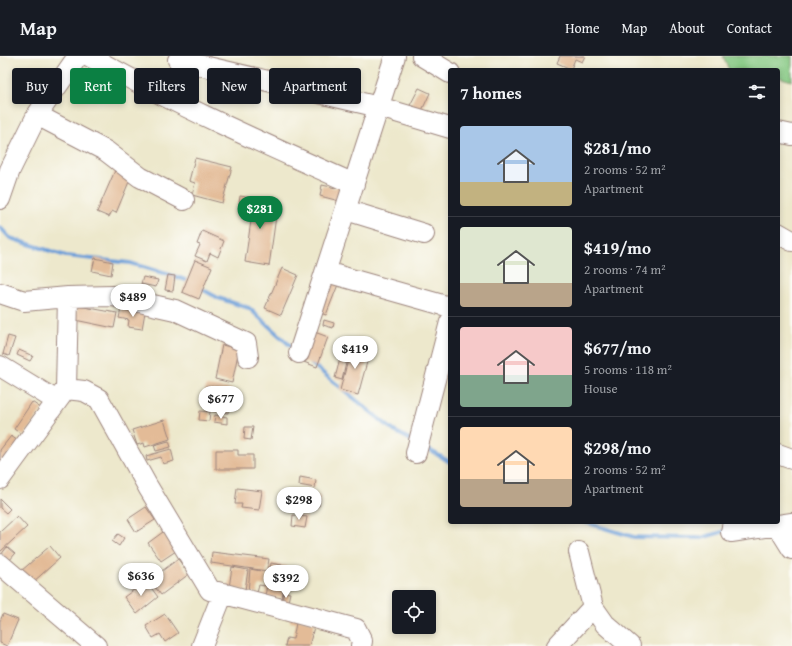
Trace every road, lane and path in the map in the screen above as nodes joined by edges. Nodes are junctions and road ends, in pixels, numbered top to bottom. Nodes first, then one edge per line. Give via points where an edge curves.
1 (78, 56) edge
2 (88, 56) edge
3 (396, 56) edge
4 (422, 56) edge
5 (178, 60) dead end
6 (448, 72) edge
7 (379, 107) junction
8 (37, 115) junction
9 (448, 127) edge
10 (780, 132) edge
11 (792, 135) edge
12 (354, 184) junction
13 (0, 199) edge
14 (184, 200) dead end
15 (346, 210) junction
16 (424, 234) dead end
17 (780, 234) edge
18 (792, 241) edge
19 (326, 272) junction
20 (0, 293) edge
21 (68, 298) junction
22 (448, 306) edge
23 (448, 330) edge
24 (299, 353) dead end
25 (248, 357) dead end
26 (0, 366) edge
27 (61, 395) junction
28 (416, 453) dead end
29 (780, 455) edge
30 (792, 459) edge
31 (0, 479) edge
32 (733, 524) edge
33 (784, 524) edge
34 (792, 548) edge
35 (579, 552) dead end
36 (0, 564) edge
37 (223, 593) junction
38 (593, 607) junction
39 (96, 646) edge
40 (202, 646) edge
41 (361, 646) edge
42 (557, 646) edge
43 (630, 646) edge

1 - 8 street
2 - 12 street via 138,84
3 - 7 street
4 - 6 street
5 - 7 street
7 - 9 street
7 - 12 street
8 - 13 street via 10,170
8 - 14 street via 106,151 140,176
10 - 11 street
12 - 15 street
15 - 16 street
15 - 19 street
17 - 18 street
19 - 22 street
19 - 24 street
20 - 21 street via 24,301
21 - 25 street via 113,296 175,310 246,343
21 - 27 street
23 - 28 street
26 - 27 street
27 - 31 street
27 - 37 street via 84,390 99,398 148,487 210,590
29 - 30 street
32 - 33 street via 731,532
33 - 34 street
35 - 38 street
36 - 39 street
37 - 40 street
37 - 41 street via 356,629 362,641
38 - 42 street
38 - 43 street via 605,624

